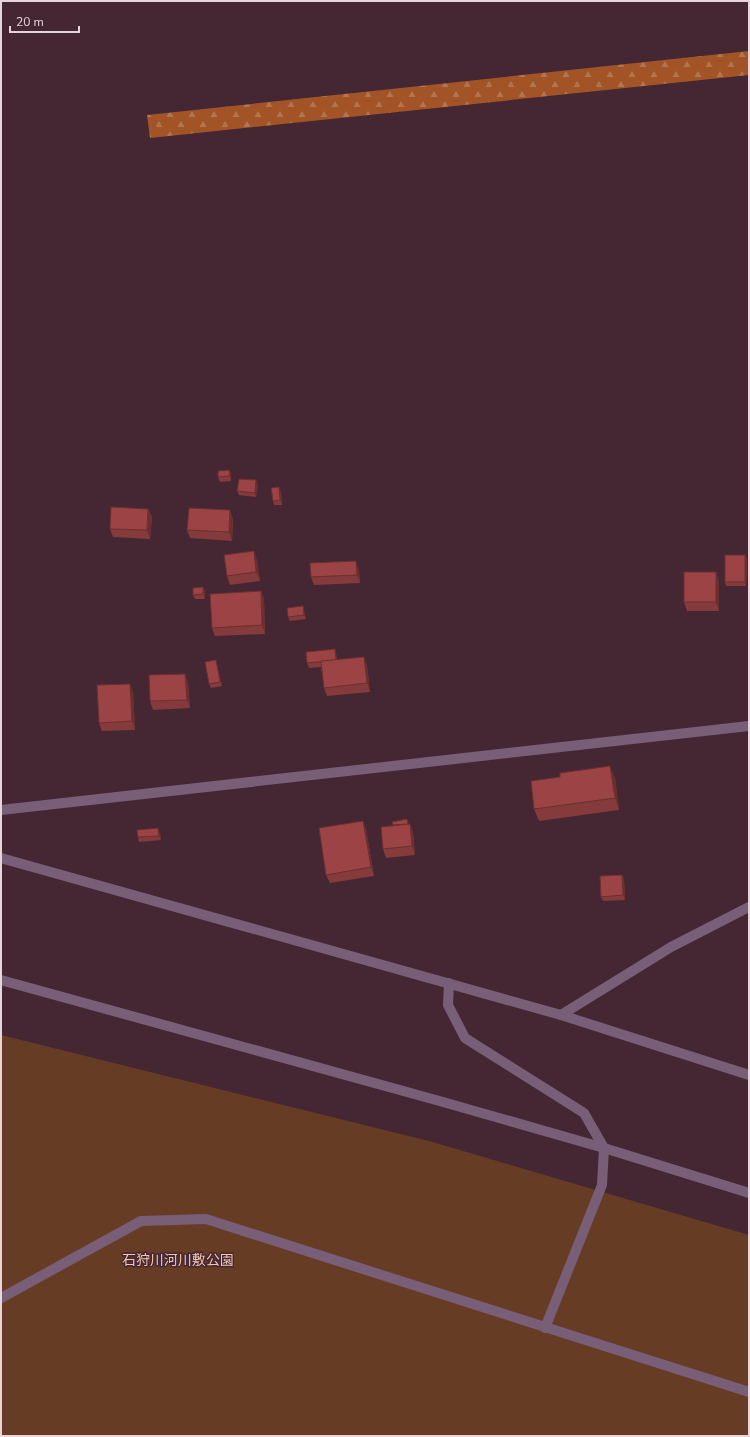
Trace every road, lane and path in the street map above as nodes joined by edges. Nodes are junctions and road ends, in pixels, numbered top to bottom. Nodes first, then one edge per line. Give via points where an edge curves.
1 (749, 726) edge
2 (1, 810) edge
3 (1, 858) edge
4 (749, 907) edge
5 (1, 980) edge
6 (449, 983) junction
7 (561, 1015) junction
8 (749, 1075) edge
9 (604, 1148) junction
10 (749, 1193) edge
11 (1, 1298) edge
12 (545, 1328) junction
13 (749, 1392) edge

1 - 2 street
3 - 6 street
4 - 7 street via 671,947
5 - 9 street
6 - 7 street
6 - 9 street via 448,1005 464,1038 584,1113
7 - 8 street
9 - 10 street
9 - 12 street via 602,1185
11 - 12 street via 141,1221 206,1219
12 - 13 street

